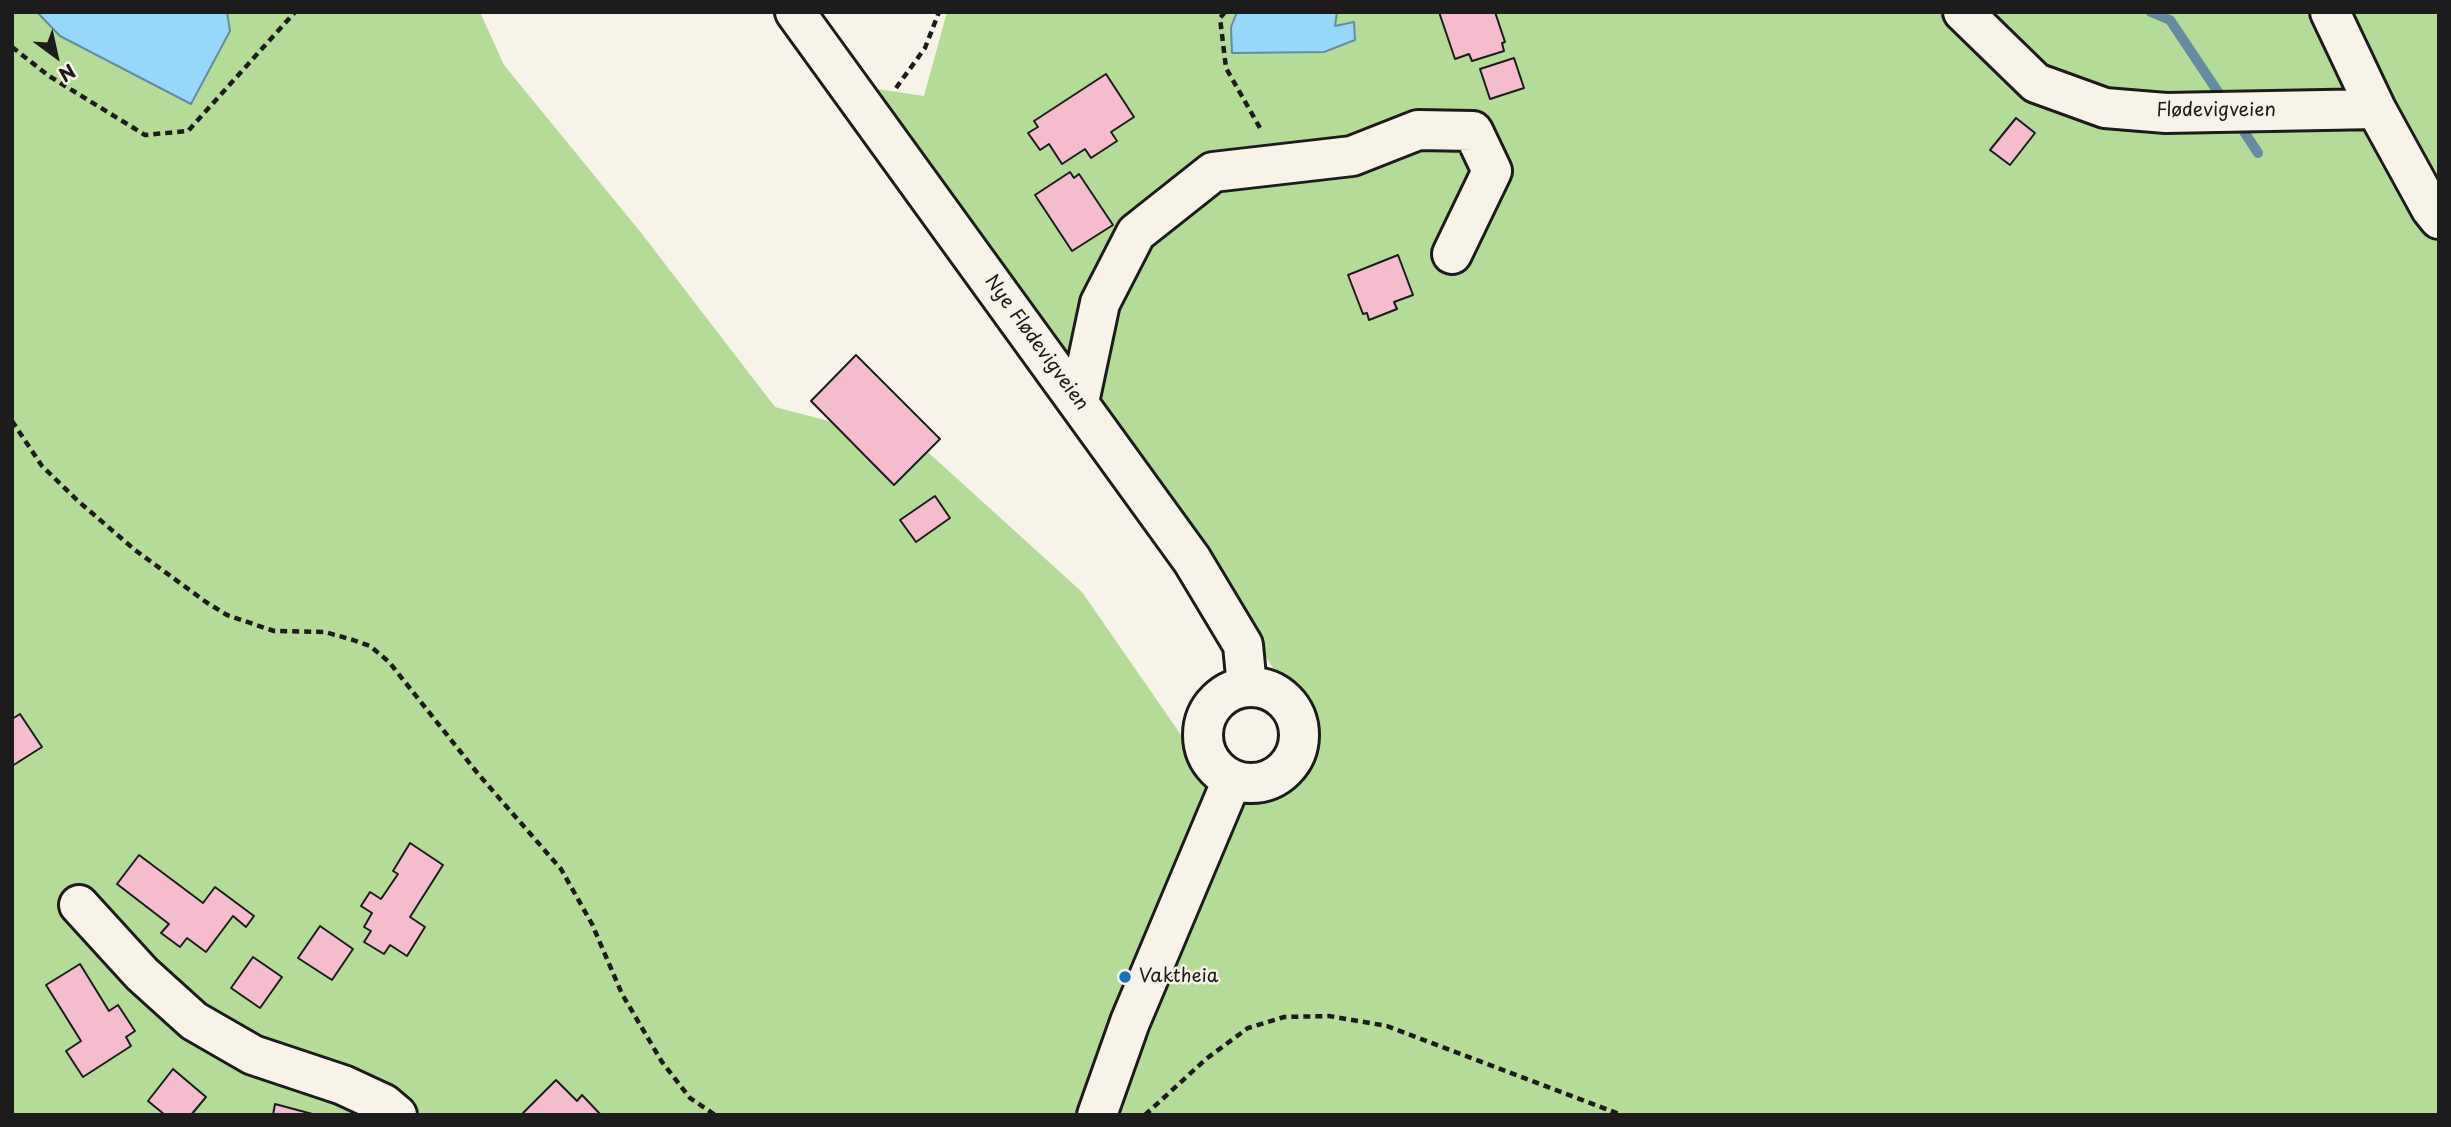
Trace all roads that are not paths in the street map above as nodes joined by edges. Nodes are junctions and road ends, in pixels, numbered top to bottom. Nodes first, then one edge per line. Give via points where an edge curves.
1 (795, 12) edge
2 (1963, 12) edge
3 (2330, 12) edge
4 (2376, 109) junction
5 (2439, 219) edge
6 (1451, 254) dead end
7 (1079, 402) junction
8 (1247, 687) junction
9 (1233, 780) junction
10 (79, 905) dead end
11 (397, 1115) edge
12 (1097, 1115) edge

1 - 7 street, Nye Flødevigveien
2 - 4 street, Flødevigveien via 2036,83 2105,108 2166,113
3 - 4 street
4 - 5 street
6 - 7 street via 1492,171 1473,131 1418,130 1352,156 1213,172 1136,233 1100,303
7 - 8 street, Nye Flødevigveien via 1192,561 1243,645
8 - 9 street via 1218,700 1203,727 1209,759
8 - 9 street via 1277,695 1289,705 1299,735 1297,751 1271,779
9 - 12 street via 1130,1022
10 - 11 street via 142,974 194,1021 253,1055 342,1085

